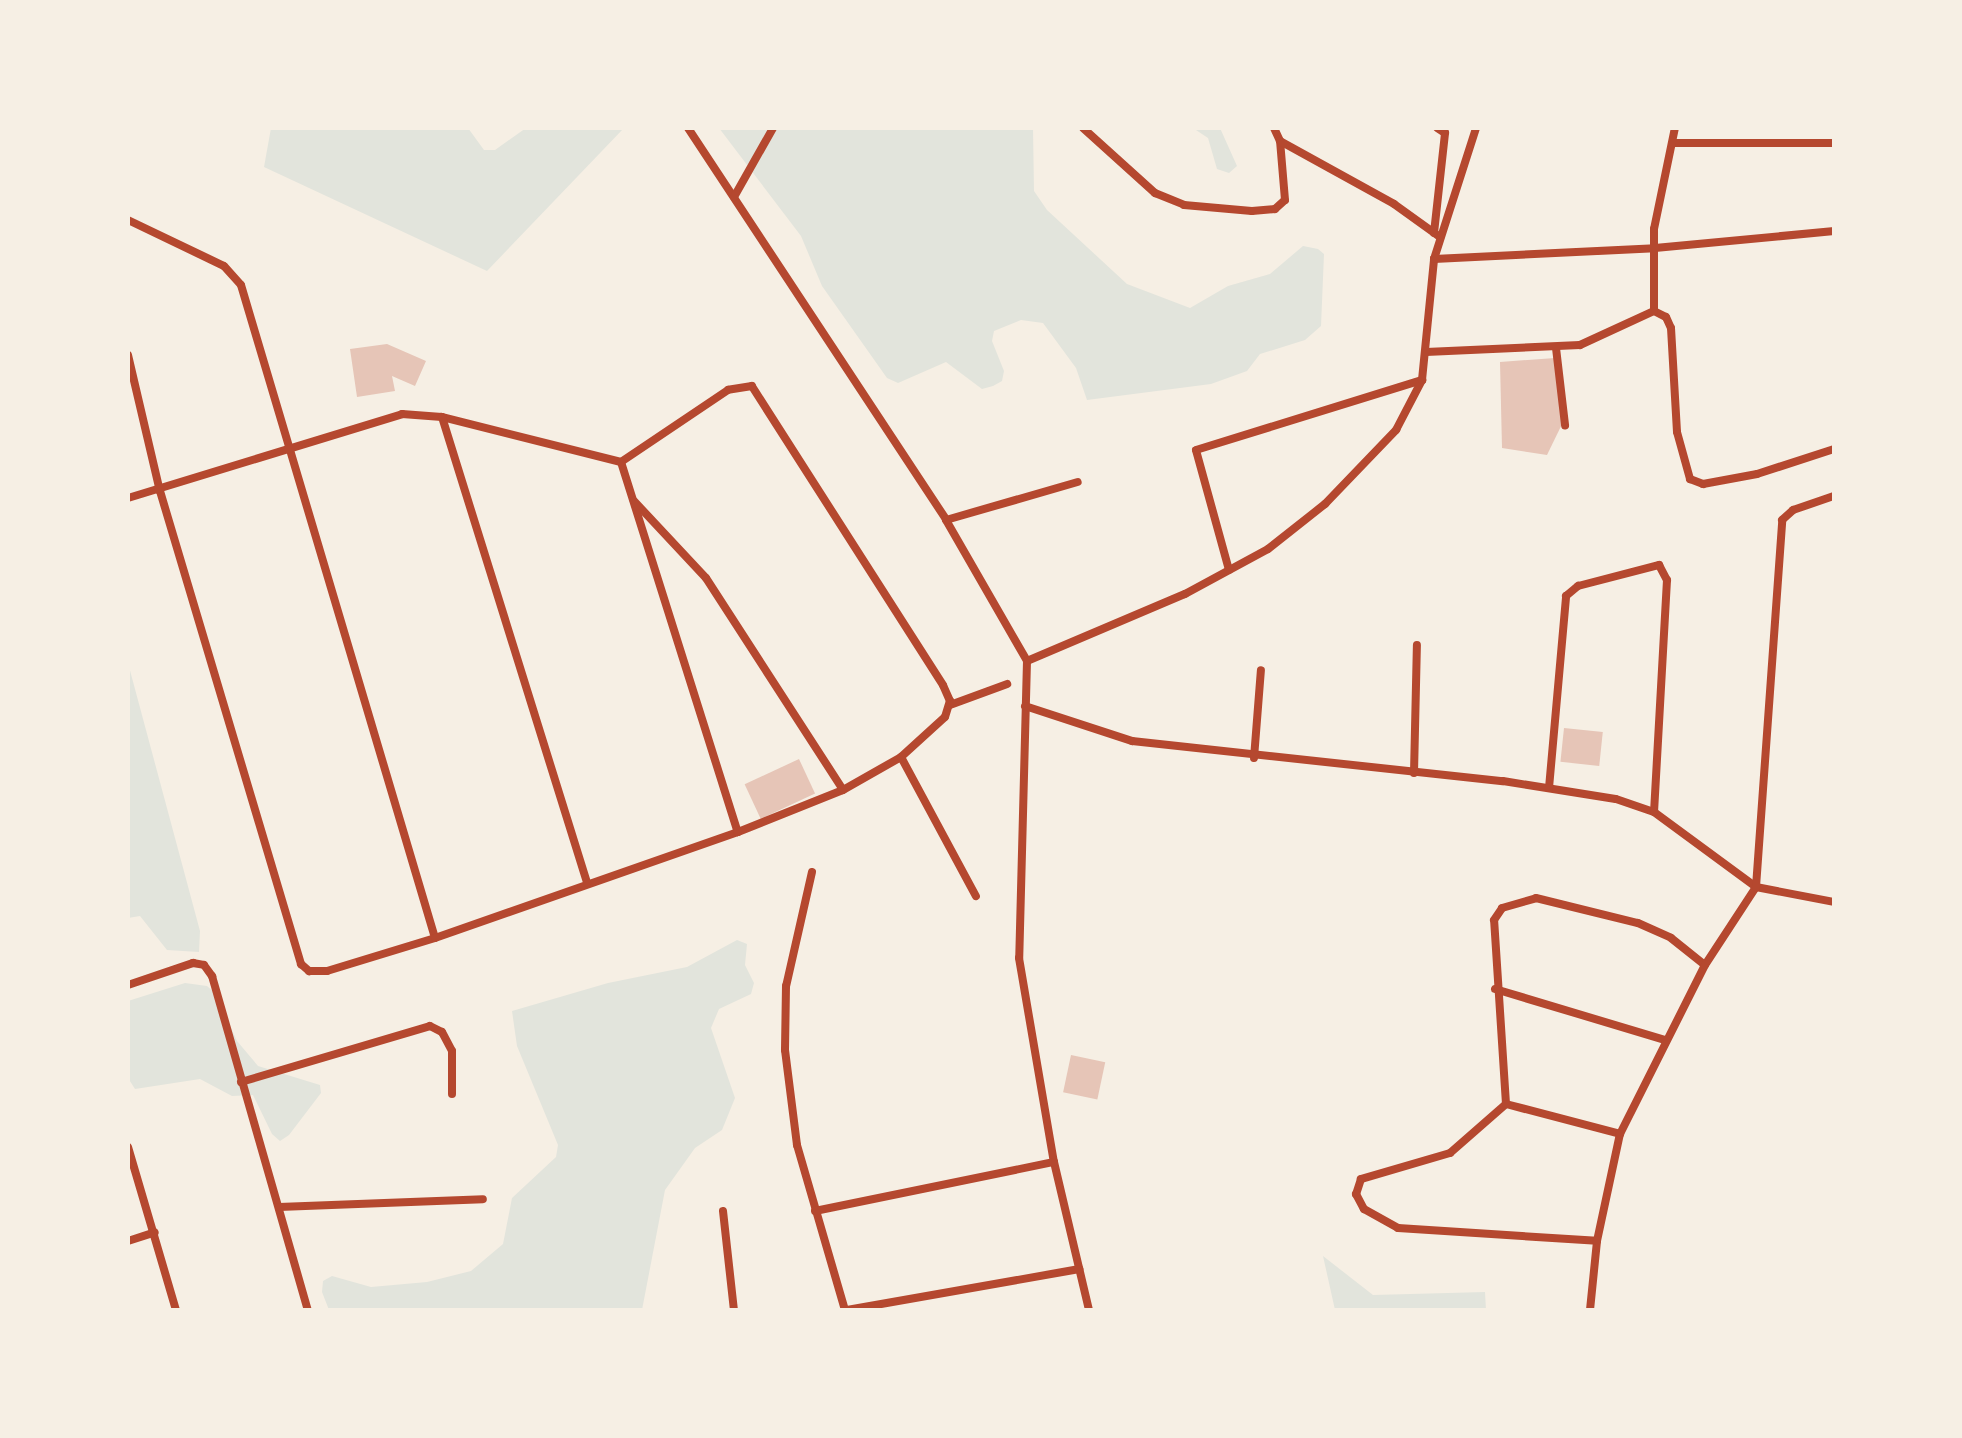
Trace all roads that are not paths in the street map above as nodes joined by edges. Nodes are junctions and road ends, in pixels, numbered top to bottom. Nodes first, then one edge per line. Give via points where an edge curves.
1 (688, 128) edge
2 (773, 128) edge
3 (1083, 128) edge
4 (1274, 128) edge
5 (1476, 128) edge
6 (1675, 128) edge
7 (1441, 130) edge
8 (1280, 141) junction
9 (1674, 143) junction
10 (1834, 143) edge
11 (734, 197) junction
12 (128, 220) edge
13 (1834, 231) edge
14 (1437, 235) junction
15 (1655, 248) junction
16 (1434, 259) junction
17 (1654, 311) junction
18 (1556, 348) junction
19 (1426, 352) junction
20 (128, 355) edge
21 (1422, 380) junction
22 (442, 417) junction
23 (1565, 425) dead end
24 (293, 449) junction
25 (1834, 449) edge
26 (621, 462) junction
27 (1078, 482) dead end
28 (160, 491) junction
29 (1834, 496) edge
30 (128, 498) edge
31 (633, 500) junction
32 (946, 520) junction
33 (1229, 570) junction
34 (1417, 645) dead end
35 (1027, 661) junction
36 (1261, 670) dead end
37 (1007, 684) dead end
38 (950, 705) junction
39 (1025, 706) junction
40 (901, 757) junction
41 (1254, 758) junction
42 (1414, 773) junction
43 (1549, 788) junction
44 (843, 790) junction
45 (1654, 812) junction
46 (738, 832) junction
47 (812, 872) dead end
48 (587, 883) junction
49 (1756, 887) junction
50 (976, 896) dead end
51 (1834, 902) edge
52 (435, 938) junction
53 (1705, 965) junction
54 (128, 985) edge
55 (1495, 989) junction
56 (1665, 1040) junction
57 (241, 1082) junction
58 (452, 1094) dead end
59 (1506, 1104) junction
60 (1620, 1134) junction
61 (128, 1147) edge
62 (1054, 1162) junction
63 (483, 1199) dead end
64 (279, 1207) junction
65 (723, 1211) dead end
66 (815, 1211) junction
67 (155, 1232) junction
68 (128, 1241) edge
69 (1597, 1241) junction
70 (1079, 1269) junction
71 (176, 1310) edge
72 (308, 1310) edge
73 (734, 1310) edge
74 (846, 1310) edge
75 (1089, 1310) edge
76 (1590, 1310) edge

1 - 11 street
2 - 11 street
3 - 8 street via 1155,193 1184,205 1252,211 1275,209 1285,200
4 - 8 street
5 - 14 street
6 - 9 street
7 - 14 street
8 - 14 street via 1394,204
9 - 10 street
9 - 15 street via 1660,188
11 - 32 street
12 - 24 street via 224,266 241,285
13 - 15 street
14 - 16 street
15 - 16 street
15 - 17 street
16 - 19 street
17 - 18 street via 1595,341
17 - 25 street via 1666,317 1671,328 1677,432 1690,479 1703,484 1757,474
18 - 19 street
18 - 23 street
19 - 21 street
20 - 28 street
21 - 33 street via 1396,430 1325,504 1288,536
21 - 33 street via 1196,450
22 - 24 street via 402,414
22 - 26 street
22 - 48 street
24 - 28 street
24 - 52 street
26 - 31 street
26 - 38 street via 728,390 744,385 759,391 943,685
27 - 32 street
28 - 30 street
28 - 52 street via 301,964 321,972
29 - 49 street via 1793,510 1780,529
31 - 44 street via 706,578
31 - 46 street
32 - 35 street
33 - 35 street
34 - 42 street
35 - 39 street
36 - 41 street
37 - 38 street
38 - 40 street via 945,717
39 - 41 street via 1132,741
39 - 62 street via 1019,958
40 - 44 street
40 - 50 street
41 - 42 street
42 - 43 street
43 - 45 street
43 - 45 street via 1566,596 1578,586 1663,567 1667,580
44 - 46 street
45 - 49 street
46 - 48 street
47 - 66 street via 784,1016 797,1145
48 - 52 street
49 - 51 street
49 - 53 street
53 - 55 street via 1654,929 1536,898 1510,902 1494,920
53 - 56 street
54 - 57 street via 193,963 204,965
55 - 56 street
55 - 59 street
56 - 60 street
57 - 58 street via 430,1026 442,1032 452,1051
57 - 64 street
59 - 60 street
59 - 69 street via 1450,1153 1358,1182 1364,1209 1387,1226
60 - 69 street
61 - 67 street
62 - 66 street
62 - 70 street
63 - 64 street
64 - 72 street
65 - 73 street
66 - 74 street
67 - 68 street
67 - 71 street
69 - 76 street
70 - 74 street
70 - 75 street

